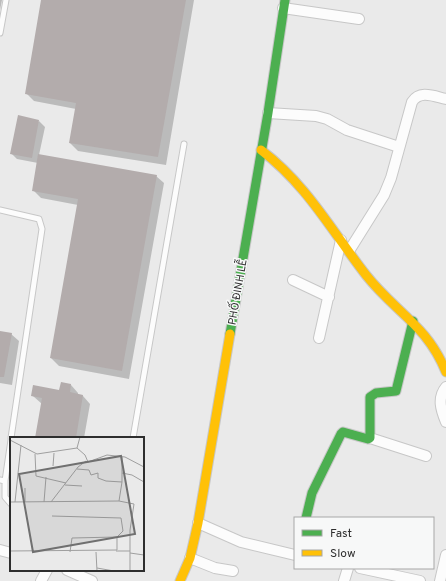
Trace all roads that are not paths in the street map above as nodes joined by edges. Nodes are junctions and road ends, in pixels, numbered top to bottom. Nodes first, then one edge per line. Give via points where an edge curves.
1 (6, 0) edge
2 (284, 4) edge
3 (359, 19) dead end
4 (0, 33) edge
5 (446, 99) edge
6 (268, 113) junction
7 (184, 144) dead end
8 (399, 147) junction
9 (261, 150) junction
10 (0, 210) edge
11 (341, 240) junction
12 (349, 251) junction
13 (293, 280) dead end
14 (329, 297) junction
15 (413, 321) junction
16 (319, 338) dead end
17 (446, 372) edge
18 (446, 387) edge
19 (446, 422) edge
20 (11, 437) edge
21 (133, 437) edge
22 (370, 438) junction
23 (10, 444) edge
24 (426, 456) dead end
25 (2, 481) edge
26 (10, 503) edge
27 (306, 517) edge
28 (198, 523) junction
29 (0, 550) edge
30 (10, 553) edge
31 (294, 555) edge
32 (446, 555) edge
33 (190, 558) junction
34 (348, 569) edge
35 (365, 569) edge
36 (46, 571) edge
37 (69, 571) edge
38 (233, 571) dead end
39 (443, 579) edge
40 (41, 581) edge
41 (92, 581) edge
42 (180, 581) edge
43 (344, 581) edge
44 (420, 581) edge

1 - 4 lane
2 - 3 street
2 - 6 street, PHỐ ĐINH LỄ
5 - 8 street via 426,94 414,98
6 - 8 street via 316,116 347,130
6 - 9 street, PHỐ ĐINH LỄ
7 - 21 lane
8 - 12 street via 384,195
9 - 11 street via 292,175
9 - 28 street, PHỐ ĐINH LỄ
10 - 20 lane via 39,219 42,229
11 - 12 street
11 - 14 street
12 - 15 street via 376,286
13 - 14 street
14 - 16 street
15 - 17 street via 427,335 441,356
15 - 22 street via 396,391 392,394 373,393 370,397
18 - 19 street via 442,391 440,405
22 - 24 street
22 - 27 street via 344,432 341,434 312,493
23 - 25 lane
25 - 26 lane via 5,497
28 - 31 street via 241,542
28 - 33 street, PHỐ ĐINH LỄ
29 - 30 street
32 - 39 street
33 - 38 street via 215,568
33 - 42 street, PHỐ ĐINH LỄ
34 - 43 street
35 - 44 street
36 - 40 street
37 - 41 street

